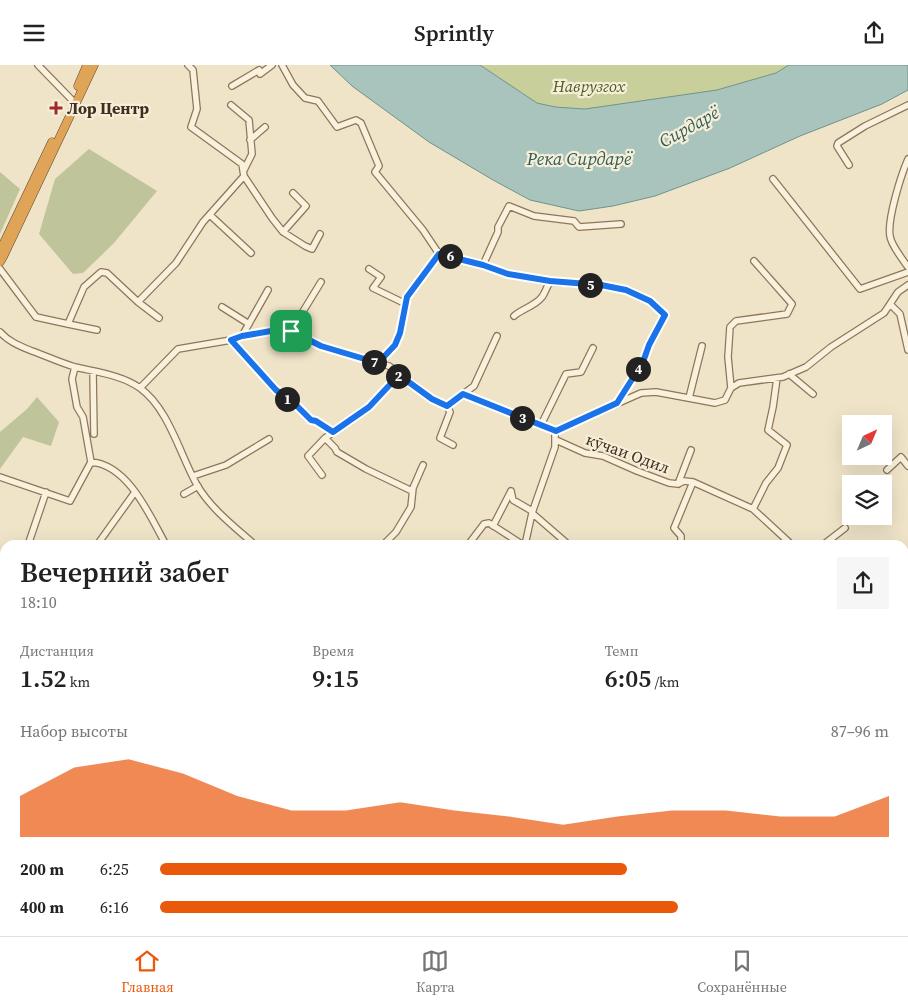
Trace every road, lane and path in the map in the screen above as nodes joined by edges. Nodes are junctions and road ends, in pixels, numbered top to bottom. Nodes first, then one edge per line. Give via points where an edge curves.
1 (38, 65) edge
2 (87, 65) edge
3 (94, 65) edge
4 (188, 65) edge
5 (272, 65) edge
6 (282, 65) edge
7 (232, 86) dead end
8 (72, 100) junction
9 (231, 105) dead end
10 (908, 105) edge
11 (265, 127) dead end
12 (250, 140) junction
13 (908, 159) edge
14 (849, 165) dead end
15 (244, 173) junction
16 (772, 179) dead end
17 (293, 193) dead end
18 (210, 215) junction
19 (620, 224) dead end
20 (283, 232) junction
21 (320, 235) dead end
22 (0, 251) edge
23 (251, 253) dead end
24 (439, 254) junction
25 (754, 261) dead end
26 (0, 262) edge
27 (483, 265) junction
28 (908, 267) edge
29 (0, 269) edge
30 (369, 269) dead end
31 (908, 272) edge
32 (550, 281) junction
33 (321, 282) dead end
34 (908, 285) edge
35 (268, 290) dead end
36 (138, 302) junction
37 (406, 304) junction
38 (890, 304) junction
39 (222, 307) dead end
40 (514, 316) dead end
41 (159, 318) dead end
42 (68, 324) junction
43 (249, 325) junction
44 (97, 330) dead end
45 (291, 331) junction
46 (0, 332) edge
47 (242, 336) junction
48 (497, 336) dead end
49 (231, 340) junction
50 (702, 346) dead end
51 (593, 349) dead end
52 (908, 350) edge
53 (378, 363) junction
54 (75, 367) junction
55 (93, 371) junction
56 (788, 374) junction
57 (399, 375) junction
58 (777, 378) junction
59 (140, 388) junction
60 (731, 389) junction
61 (463, 394) junction
62 (813, 394) dead end
63 (689, 398) junction
64 (617, 403) junction
65 (447, 406) junction
66 (541, 425) junction
67 (556, 431) junction
68 (333, 432) junction
69 (94, 435) dead end
70 (325, 438) junction
71 (269, 439) dead end
72 (556, 440) junction
73 (453, 445) dead end
74 (691, 450) dead end
75 (92, 463) junction
76 (423, 465) dead end
77 (908, 466) edge
78 (887, 470) dead end
79 (322, 475) dead end
80 (193, 476) junction
81 (0, 477) edge
82 (693, 482) junction
83 (678, 484) junction
84 (198, 486) junction
85 (412, 491) junction
86 (46, 492) junction
87 (135, 492) junction
88 (184, 494) dead end
89 (753, 509) junction
90 (532, 512) junction
91 (493, 526) junction
92 (845, 528) dead end
93 (30, 540) edge
94 (101, 540) edge
95 (163, 540) edge
96 (250, 540) edge
97 (389, 540) edge
98 (472, 540) edge
99 (516, 540) edge
100 (525, 540) edge
101 (563, 540) edge
102 (681, 540) edge
103 (787, 540) edge
104 (829, 540) edge

1 - 8 street
2 - 8 highway
3 - 26 highway
4 - 15 street via 193,71 197,109 191,127 242,164
5 - 7 street
6 - 24 street via 293,85 306,98 318,101 337,127 356,120 361,123 379,166 375,172
8 - 22 highway
9 - 12 street via 249,120
10 - 14 street via 864,126 838,143
11 - 12 street
12 - 15 street via 252,154
13 - 28 street via 890,223 890,237
15 - 18 street
15 - 20 street
16 - 31 street via 860,289
17 - 20 street via 306,206
18 - 23 street
18 - 36 street via 176,263
19 - 27 street via 579,227 574,221 534,216 510,206
20 - 21 street via 312,249
24 - 27 street
24 - 37 street via 407,297
25 - 60 street via 792,304 786,314 736,321 730,327
27 - 32 street via 508,274
29 - 42 street via 36,317
30 - 37 street via 382,277 373,288
32 - 40 street via 542,297
32 - 64 street via 626,290 650,301 665,315 643,362
33 - 45 street
34 - 38 street, кӯчаи Одил
35 - 43 street
36 - 41 street
36 - 42 street via 107,273 101,272 84,287
37 - 53 street via 395,345
38 - 52 street via 900,314
38 - 56 street, кӯчаи Одил via 884,313 806,367
39 - 43 street
42 - 44 street
43 - 47 street
45 - 47 street
45 - 53 street via 321,346
46 - 54 street via 15,345
47 - 49 street
48 - 61 street via 474,386
49 - 59 street via 178,349
49 - 68 street via 276,390 311,420
50 - 63 street
51 - 66 street via 581,372 566,374
53 - 57 street
54 - 55 street
54 - 75 street via 72,379
55 - 59 street
55 - 69 street
56 - 58 street, кӯчаи Одил
56 - 62 street
57 - 65 street
57 - 68 street via 369,407
58 - 60 street, кӯчаи Одил via 739,383
58 - 89 street via 768,430 787,445 778,468
59 - 80 street via 161,410
60 - 63 street, кӯчаи Одил via 725,400 715,403
61 - 65 street
61 - 66 street
63 - 64 street, кӯчаи Одил via 656,392 641,393
64 - 67 street, кӯчаи Одил
65 - 73 street via 450,412 440,437
66 - 67 street
67 - 72 street
68 - 70 street
70 - 79 street via 308,456
70 - 85 street via 337,452
71 - 80 street via 226,465
72 - 83 street, кӯчаи Одил via 584,453 603,456
72 - 90 street
74 - 83 street
75 - 86 street via 70,501
75 - 87 street via 102,463 130,484
76 - 85 street
77 - 78 street via 900,457
80 - 84 street
81 - 86 street
82 - 83 street, кӯчаи Одил
82 - 89 street
82 - 102 street via 674,527
84 - 88 street
84 - 96 street via 213,506
85 - 97 street via 411,507
86 - 93 street
87 - 94 street
87 - 95 street
89 - 103 street
90 - 91 street via 513,500 511,491
90 - 100 street
90 - 101 street
91 - 98 street via 484,524
91 - 99 street
92 - 104 street

